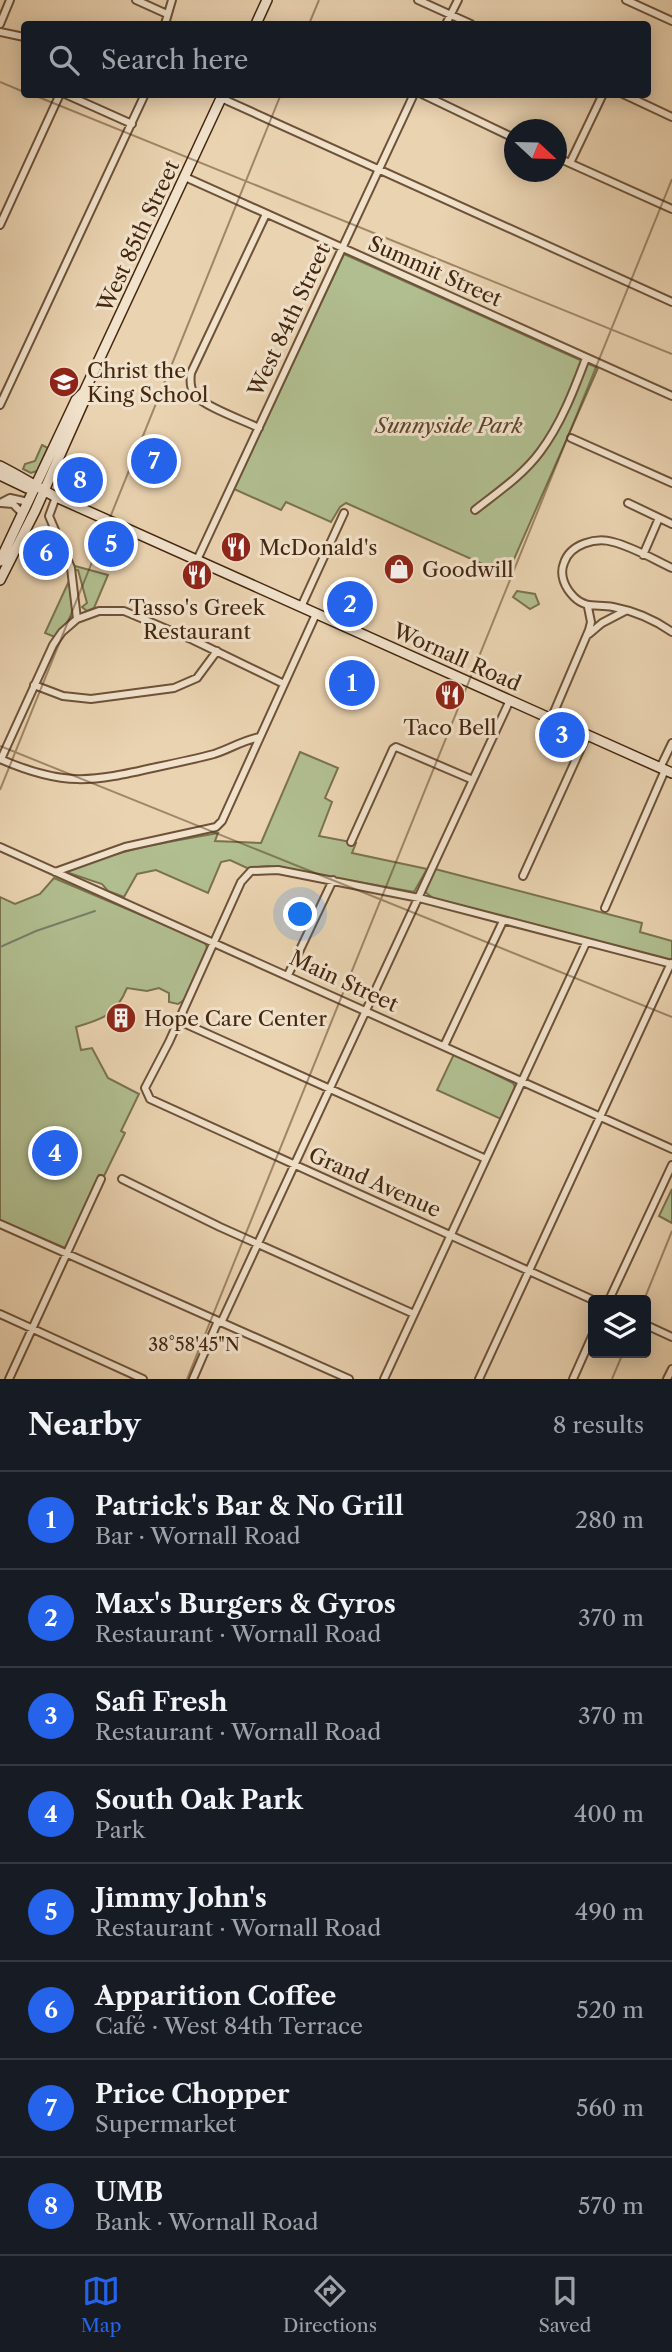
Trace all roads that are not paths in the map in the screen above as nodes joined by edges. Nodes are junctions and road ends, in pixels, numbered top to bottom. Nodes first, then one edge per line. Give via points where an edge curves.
1 (10, 0) edge
2 (136, 0) edge
3 (172, 0) edge
4 (267, 0) edge
5 (418, 0) edge
6 (458, 0) edge
7 (626, 0) edge
8 (167, 14) junction
9 (451, 15) junction
10 (672, 20) edge
11 (166, 21) edge
12 (260, 21) edge
13 (448, 21) edge
14 (464, 21) edge
15 (0, 24) edge
16 (0, 32) edge
17 (21, 36) edge
18 (61, 98) edge
19 (72, 98) edge
20 (143, 98) edge
21 (221, 98) edge
22 (226, 98) edge
23 (412, 98) edge
24 (430, 98) edge
25 (601, 98) edge
26 (632, 98) edge
27 (672, 117) edge
28 (132, 124) junction
29 (504, 133) edge
30 (567, 162) edge
31 (570, 163) junction
32 (379, 170) junction
33 (185, 177) junction
34 (672, 209) edge
35 (267, 214) junction
36 (0, 225) edge
37 (341, 248) junction
38 (672, 302) edge
39 (586, 358) junction
40 (672, 396) edge
41 (0, 405) edge
42 (259, 428) junction
43 (571, 438) dead end
44 (0, 466) edge
45 (0, 475) edge
46 (672, 483) edge
47 (40, 488) junction
48 (56, 497) junction
49 (28, 502) junction
50 (0, 503) edge
51 (628, 503) dead end
52 (475, 510) dead end
53 (344, 513) dead end
54 (23, 514) junction
55 (659, 518) junction
56 (672, 524) edge
57 (643, 555) junction
58 (197, 560) junction
59 (0, 561) edge
60 (672, 568) edge
61 (0, 580) edge
62 (301, 607) junction
63 (588, 607) junction
64 (625, 611) junction
65 (316, 614) junction
66 (77, 619) junction
67 (672, 632) edge
68 (587, 635) junction
69 (217, 651) junction
70 (284, 684) junction
71 (34, 685) junction
72 (510, 700) junction
73 (551, 719) junction
74 (587, 735) junction
75 (260, 737) junction
76 (672, 743) edge
77 (0, 759) edge
78 (666, 771) edge
79 (473, 780) junction
80 (352, 842) dead end
81 (0, 847) edge
82 (55, 872) junction
83 (523, 876) dead end
84 (333, 880) junction
85 (419, 898) junction
86 (605, 908) dead end
87 (503, 921) junction
88 (214, 942) junction
89 (586, 943) junction
90 (671, 964) edge
91 (288, 975) junction
92 (366, 1011) junction
93 (179, 1020) junction
94 (444, 1046) junction
95 (522, 1082) junction
96 (330, 1088) junction
97 (601, 1117) junction
98 (672, 1149) edge
99 (486, 1158) junction
100 (295, 1164) junction
101 (672, 1165) edge
102 (100, 1179) dead end
103 (122, 1179) dead end
104 (0, 1224) edge
105 (450, 1235) junction
106 (258, 1244) junction
107 (67, 1254) junction
108 (529, 1270) junction
109 (611, 1295) edge
110 (588, 1298) edge
111 (0, 1314) edge
112 (414, 1314) junction
113 (220, 1322) junction
114 (651, 1327) edge
115 (32, 1329) junction
116 (672, 1337) edge
117 (588, 1345) edge
118 (672, 1369) edge
119 (9, 1379) edge
120 (143, 1379) edge
121 (193, 1379) edge
122 (349, 1379) edge
123 (384, 1379) edge
124 (478, 1379) edge
125 (573, 1379) edge
126 (667, 1379) edge

1 - 15 street
2 - 8 street
3 - 8 street
4 - 12 main road
5 - 9 street
6 - 9 street
7 - 10 street
8 - 11 street
9 - 13 street
9 - 14 street
16 - 17 street
18 - 36 street
19 - 28 street
20 - 28 street
21 - 33 main road, West 85th Street
22 - 32 street
23 - 32 street, West 84th Street
24 - 29 street
25 - 31 street
26 - 27 street
28 - 41 street
30 - 31 street
31 - 34 street
32 - 37 street, West 84th Street
32 - 38 street
33 - 35 street, Summit Street
33 - 47 main road, West 85th Street via 84,392 76,400
35 - 37 street, Summit Street
35 - 42 street via 191,373 191,386 200,400
37 - 39 street, Summit Street
37 - 42 street, West 84th Street
39 - 40 street, Summit Street
39 - 52 street via 540,452
42 - 58 street, West 84th Street
43 - 46 street
44 - 47 main road, Wornall Road
45 - 47 main road, Wornall Road via 27,488
47 - 48 main road, Wornall Road
47 - 49 main road, West 85th Street
47 - 61 main road, West 85th Street
48 - 58 main road, Wornall Road
48 - 66 street via 50,516 71,568
49 - 50 street via 10,498
49 - 54 main road, West 85th Street
50 - 54 street via 13,504
51 - 55 street
53 - 62 street
54 - 59 main road, West 85th Street
55 - 56 street
55 - 57 street
57 - 60 street
57 - 63 street via 612,541 596,541 572,550 562,566 563,580
58 - 62 main road, Wornall Road
62 - 65 main road, Wornall Road
63 - 64 street
63 - 68 street
64 - 67 street
64 - 68 street
65 - 70 street
65 - 72 main road, Wornall Road
66 - 69 street via 99,611 124,611
66 - 71 street via 53,645
68 - 73 street
69 - 70 street
69 - 71 street via 197,678 174,688 91,699 63,696
70 - 75 street
71 - 77 street
72 - 73 main road, Wornall Road
72 - 79 street
73 - 74 main road, Wornall Road
74 - 78 main road, Wornall Road
74 - 83 street
75 - 77 street via 204,757 101,780 48,776
75 - 82 street via 222,821 213,829 125,847
76 - 78 street
78 - 86 street
79 - 80 street via 393,748
79 - 85 street
81 - 82 street, Main Street
82 - 88 street, Main Street
84 - 85 street
84 - 88 street via 278,870 251,871 241,882
84 - 91 street
85 - 87 street
85 - 92 street
87 - 89 street
87 - 94 street
88 - 91 street, Main Street
88 - 93 street
89 - 90 street
89 - 95 street
90 - 97 street
91 - 92 street, Main Street
92 - 94 street, Main Street
92 - 96 street
93 - 96 street
93 - 100 street, Grand Avenue via 145,1088 150,1099
94 - 95 street, Main Street
95 - 97 street, Main Street
95 - 99 street
96 - 99 street
96 - 100 street
97 - 98 street, Main Street
97 - 108 street
99 - 105 street
100 - 105 street, Grand Avenue
100 - 106 street
101 - 109 street
102 - 107 street
103 - 106 street
104 - 107 street
105 - 108 street, Grand Avenue
105 - 112 street
106 - 112 street
106 - 113 street
107 - 113 street
107 - 115 street
108 - 110 street, Grand Avenue
108 - 124 street
111 - 115 street
112 - 123 street
113 - 121 street
113 - 122 street
114 - 116 street
115 - 119 street
115 - 120 street
117 - 125 street
118 - 126 street

